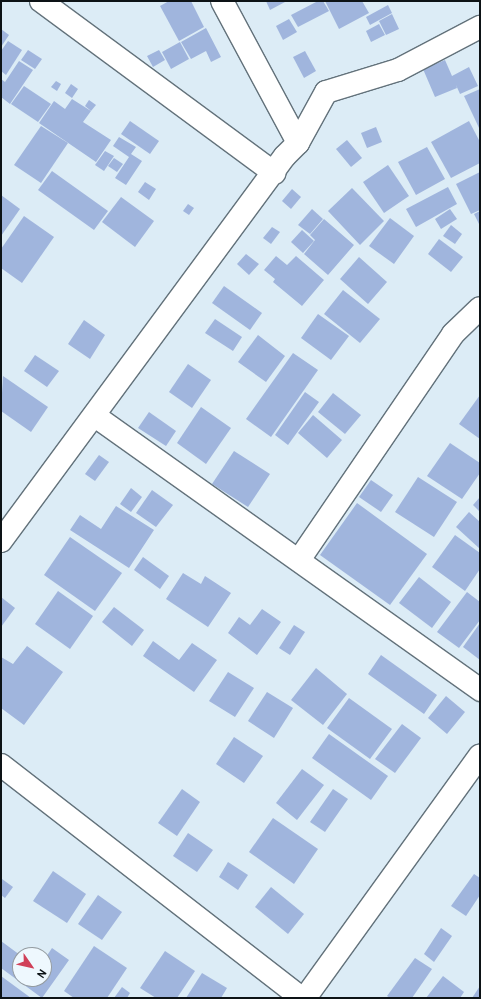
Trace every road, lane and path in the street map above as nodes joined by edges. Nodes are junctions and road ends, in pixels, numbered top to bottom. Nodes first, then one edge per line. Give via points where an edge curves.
1 (41, 1) edge
2 (222, 1) edge
3 (480, 27) edge
4 (298, 143) junction
5 (274, 173) junction
6 (480, 308) edge
7 (95, 416) junction
8 (1, 541) edge
9 (299, 560) junction
10 (480, 690) edge
11 (480, 755) edge
12 (1, 765) edge
13 (301, 998) edge
14 (305, 998) edge

1 - 5 street
2 - 4 street
3 - 4 street via 398,70 326,92
4 - 5 street
5 - 7 street
6 - 9 street via 453,334
7 - 8 street
7 - 9 street
9 - 10 street
11 - 14 street
12 - 13 street

